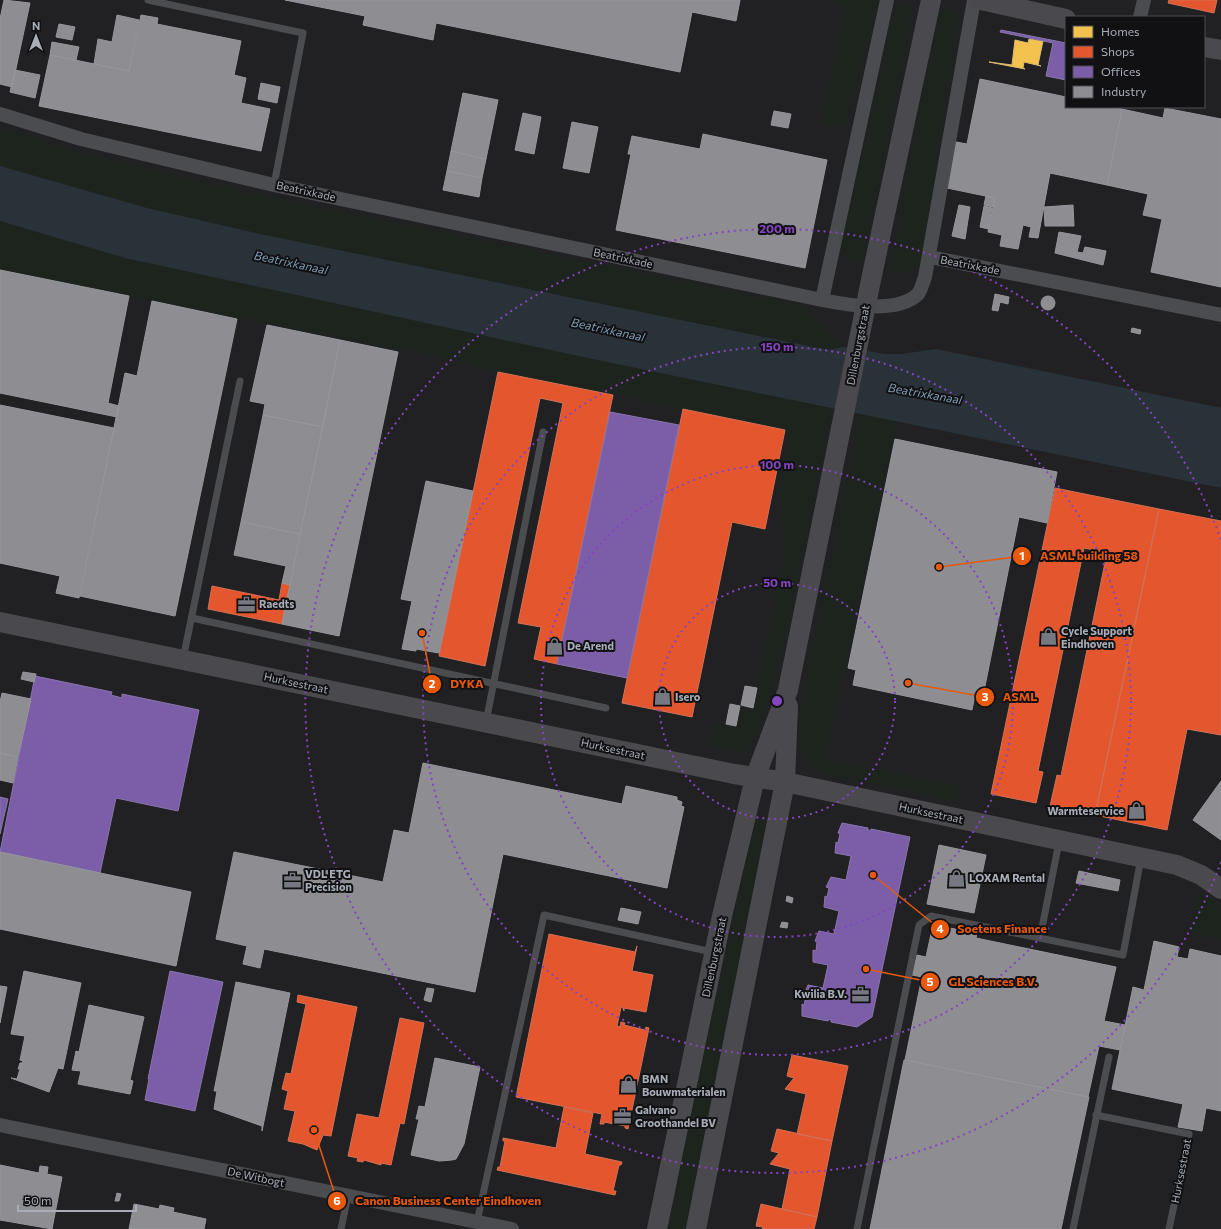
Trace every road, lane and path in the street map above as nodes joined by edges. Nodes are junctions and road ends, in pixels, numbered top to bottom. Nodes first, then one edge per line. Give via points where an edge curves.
1 (148, 0) edge
2 (887, 0) edge
3 (930, 0) edge
4 (974, 0) edge
5 (981, 0) edge
6 (1144, 0) edge
7 (1140, 16) edge
8 (1065, 18) edge
9 (1205, 47) edge
10 (1221, 50) edge
11 (0, 114) edge
12 (274, 185) junction
13 (930, 257) junction
14 (822, 300) junction
15 (1221, 315) edge
16 (240, 381) dead end
17 (543, 432) dead end
18 (192, 618) junction
19 (0, 622) edge
20 (183, 660) junction
21 (492, 683) junction
22 (788, 690) junction
23 (606, 708) dead end
24 (485, 722) junction
25 (755, 778) junction
26 (785, 782) junction
27 (1060, 840) junction
28 (1142, 857) junction
29 (1221, 889) edge
30 (1040, 938) junction
31 (715, 953) junction
32 (1109, 1057) dead end
33 (1096, 1115) junction
34 (0, 1125) edge
35 (348, 1196) junction
36 (477, 1222) junction
37 (342, 1229) edge
38 (512, 1229) edge
39 (658, 1229) edge
40 (696, 1229) edge
41 (857, 1229) edge
42 (1073, 1229) edge
43 (1170, 1229) edge

1 - 12 lane via 303,33
2 - 14 street
3 - 22 street, Dillenburgstraat
4 - 13 street
5 - 8 street
6 - 7 street
9 - 10 street
11 - 12 street, Beatrixkade via 81,139
12 - 14 street, Beatrixkade
13 - 14 street, Beatrixkade via 918,294 906,302 881,306 850,305
13 - 15 street, Beatrixkade
16 - 18 lane
17 - 21 lane
18 - 20 lane
18 - 21 lane
19 - 20 street, Hurksestraat
20 - 24 street, Hurksestraat
21 - 23 lane
21 - 24 lane
22 - 25 street, Dillenburgstraat
22 - 26 street, Dillenburgstraat
24 - 25 street, Hurksestraat
25 - 26 street, Hurksestraat
25 - 31 street, Dillenburgstraat
26 - 27 street, Hurksestraat
26 - 40 street, Dillenburgstraat
27 - 28 street, Hurksestraat
27 - 30 lane
28 - 29 street, Hurksestraat via 1177,865 1201,875
28 - 30 lane via 1123,955
30 - 41 lane via 931,916 919,925
31 - 36 lane via 544,915
31 - 39 street, Dillenburgstraat
32 - 33 lane
33 - 42 lane
33 - 43 lane, Hurksestraat via 1189,1134
34 - 35 street, De Witbogt
35 - 36 street, De Witbogt
35 - 37 lane
36 - 38 street, De Witbogt

